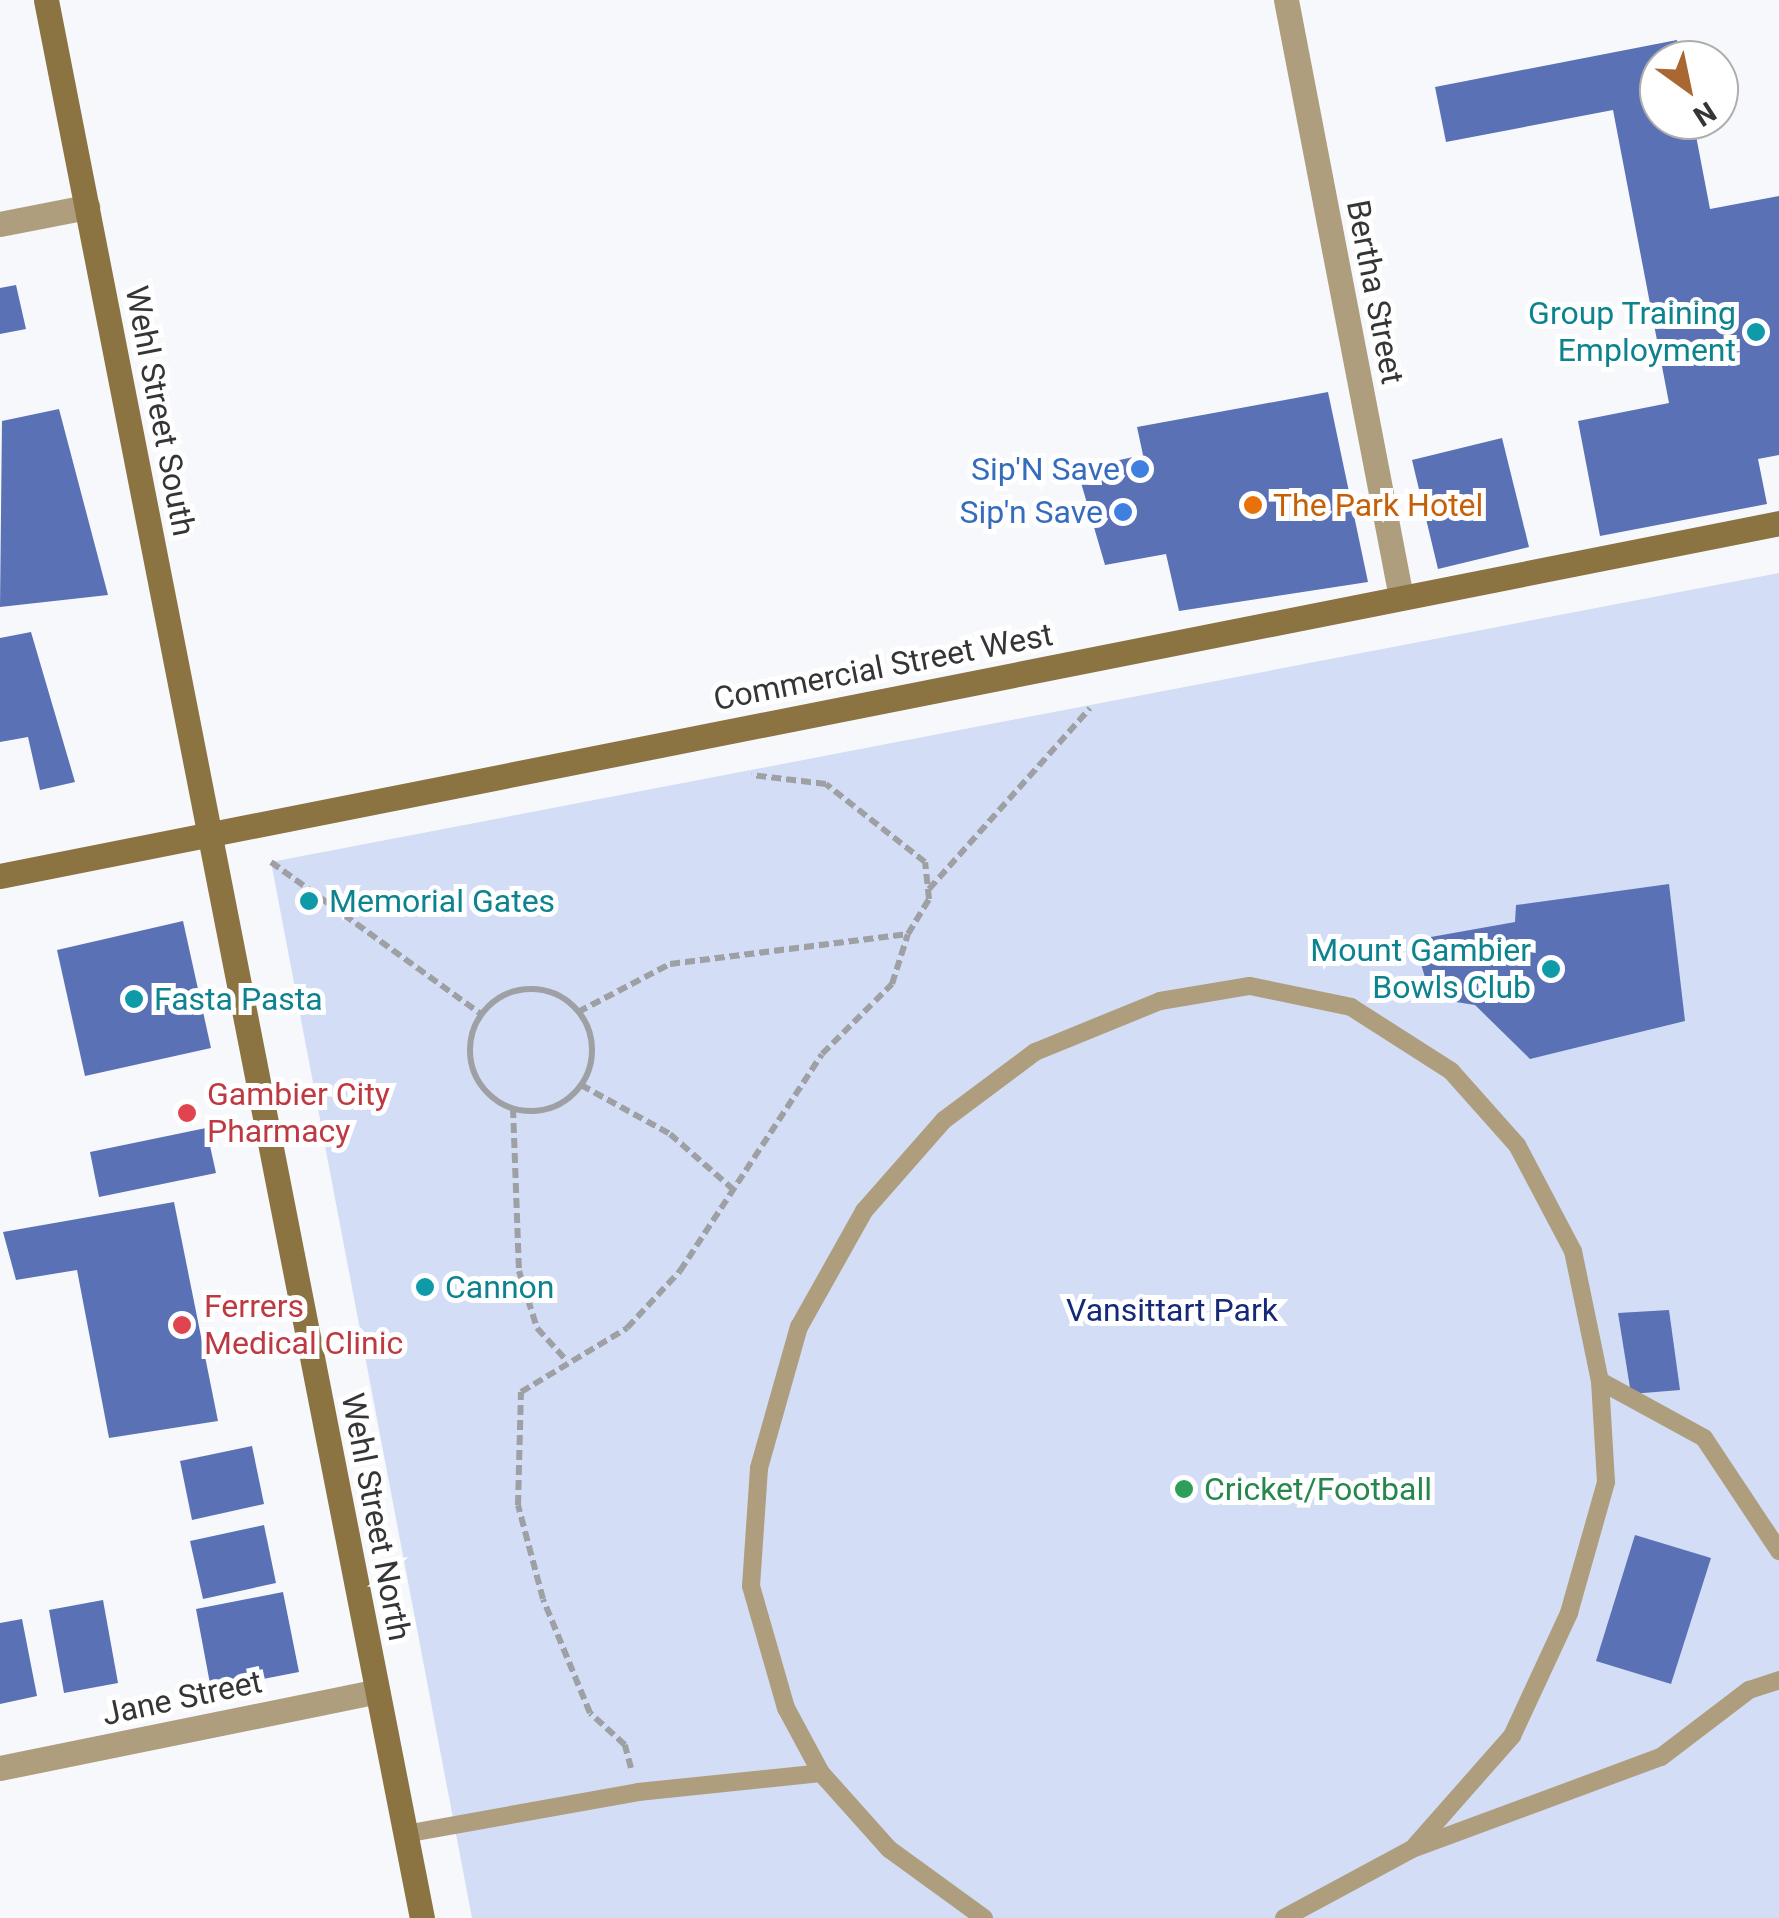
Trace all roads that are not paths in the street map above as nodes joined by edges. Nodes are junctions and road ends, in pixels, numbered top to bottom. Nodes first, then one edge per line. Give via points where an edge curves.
1 (46, 0) edge
2 (1286, 0) edge
3 (87, 208) junction
4 (0, 224) edge
5 (1779, 524) edge
6 (1401, 597) junction
7 (210, 835) junction
8 (0, 876) edge
9 (1600, 1381) junction
10 (1779, 1552) edge
11 (1779, 1680) edge
12 (377, 1691) junction
13 (0, 1768) edge
14 (821, 1773) junction
15 (405, 1834) junction
16 (1412, 1849) junction
17 (422, 1918) edge
18 (984, 1918) edge
19 (1284, 1918) edge

1 - 3 street, Wehl Street South
2 - 6 street, Bertha Street
3 - 4 street
3 - 7 street, Wehl Street South
5 - 6 street, Commercial Street West
6 - 7 street, Commercial Street West
7 - 8 street, Commercial Street West
7 - 12 street, Wehl Street North
9 - 10 lane via 1704,1438
9 - 14 lane via 1573,1251 1517,1145 1452,1071 1350,1007 1250,986 1160,1001 1035,1052 944,1120 864,1210 799,1327 759,1468 751,1586 786,1708
9 - 16 lane via 1606,1482 1569,1613 1512,1736
11 - 16 lane via 1749,1690 1661,1757
12 - 13 street, Jane Street
12 - 15 street, Wehl Street North
14 - 15 lane via 638,1792
14 - 18 lane via 889,1849
15 - 17 street, Wehl Street North
16 - 19 lane

